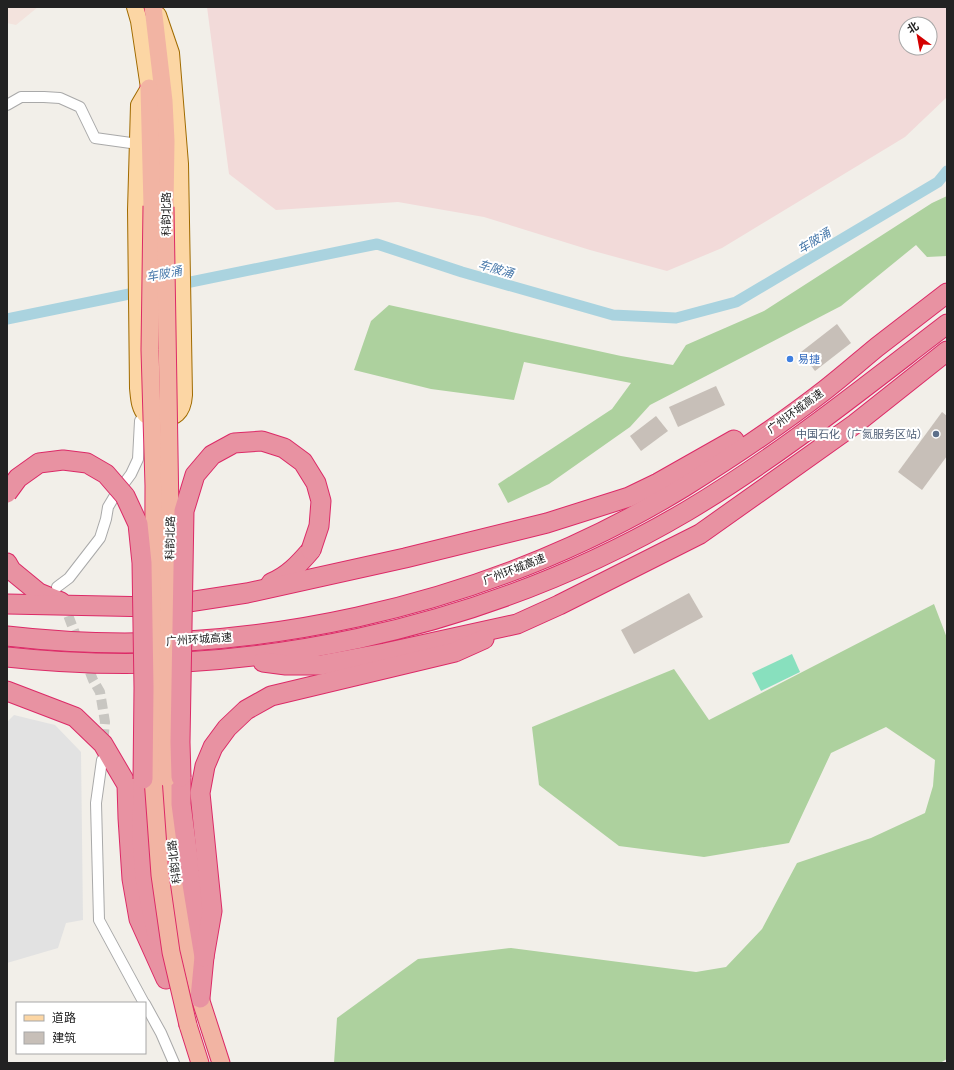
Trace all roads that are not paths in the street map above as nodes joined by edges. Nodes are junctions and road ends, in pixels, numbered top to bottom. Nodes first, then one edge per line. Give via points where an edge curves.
1 (135, 7) edge
2 (154, 7) edge
3 (149, 88) junction
4 (7, 105) edge
5 (138, 144) junction
6 (159, 206) junction
7 (947, 293) edge
8 (947, 324) edge
9 (947, 351) edge
10 (825, 390) junction
11 (145, 413) junction
12 (7, 493) edge
13 (7, 563) edge
14 (57, 587) dead end
15 (247, 593) junction
16 (7, 604) edge
17 (74, 607) junction
18 (517, 624) junction
19 (7, 636) edge
20 (7, 657) edge
21 (225, 658) junction
22 (7, 691) edge
23 (102, 760) dead end
24 (204, 957) junction
25 (166, 980) junction
26 (200, 998) junction
27 (144, 1002) edge
28 (146, 1006) edge
29 (188, 1025) junction
30 (174, 1063) edge
31 (200, 1063) edge
32 (221, 1063) edge

1 - 3 main road, 科韵北路
2 - 6 highway, 科韵北路 via 166,141
3 - 5 main road via 139,105
3 - 6 highway, 科韵北路
4 - 5 street via 21,97 60,98 80,107 94,138
5 - 6 main road
6 - 11 main road via 138,367 139,398
6 - 11 main road via 184,366 184,403 175,415 163,419 153,418
6 - 26 highway, 科韵北路, bridge via 170,513 167,778 170,832 180,918
6 - 29 highway, 科韵北路, bridge via 150,350 154,486 153,778 160,875 170,944
7 - 10 highway, 广州环城高速
8 - 21 highway, 广州环城高速 via 767,459 640,537 577,568 475,606 408,627 359,639
9 - 18 highway via 855,424 700,534 559,606
10 - 15 highway via 629,498 547,523 444,549
10 - 19 highway, 广州环城高速 via 682,488 622,521 567,548 466,587 355,617 290,629 200,640 133,643 42,640
11 - 14 street via 140,421 138,458 131,474 108,507 100,538 69,578
12 - 25 highway, bridge via 18,478 39,464 63,460 87,463 106,474 125,496 138,524 142,563 144,688 142,838 145,878
13 - 17 highway via 11,570 39,593
15 - 17 highway via 156,607
15 - 24 highway, bridge via 281,579 298,566 311,550 319,526 321,502 316,483 302,462 284,448 262,441 234,443 212,454 196,475 184,511 181,804
16 - 17 highway
18 - 21 highway via 321,665 286,665
18 - 24 highway via 455,652 271,696 246,710 227,728 213,747 205,766 200,793 212,911
20 - 21 highway, 广州环城高速 via 42,661 132,664
22 - 25 highway via 75,717 103,744 127,785 132,879 139,919
23 - 27 street via 96,803 99,920
24 - 26 highway
25 - 29 highway
26 - 32 highway, 科韵北路
28 - 30 street
29 - 31 highway, 科韵北路

